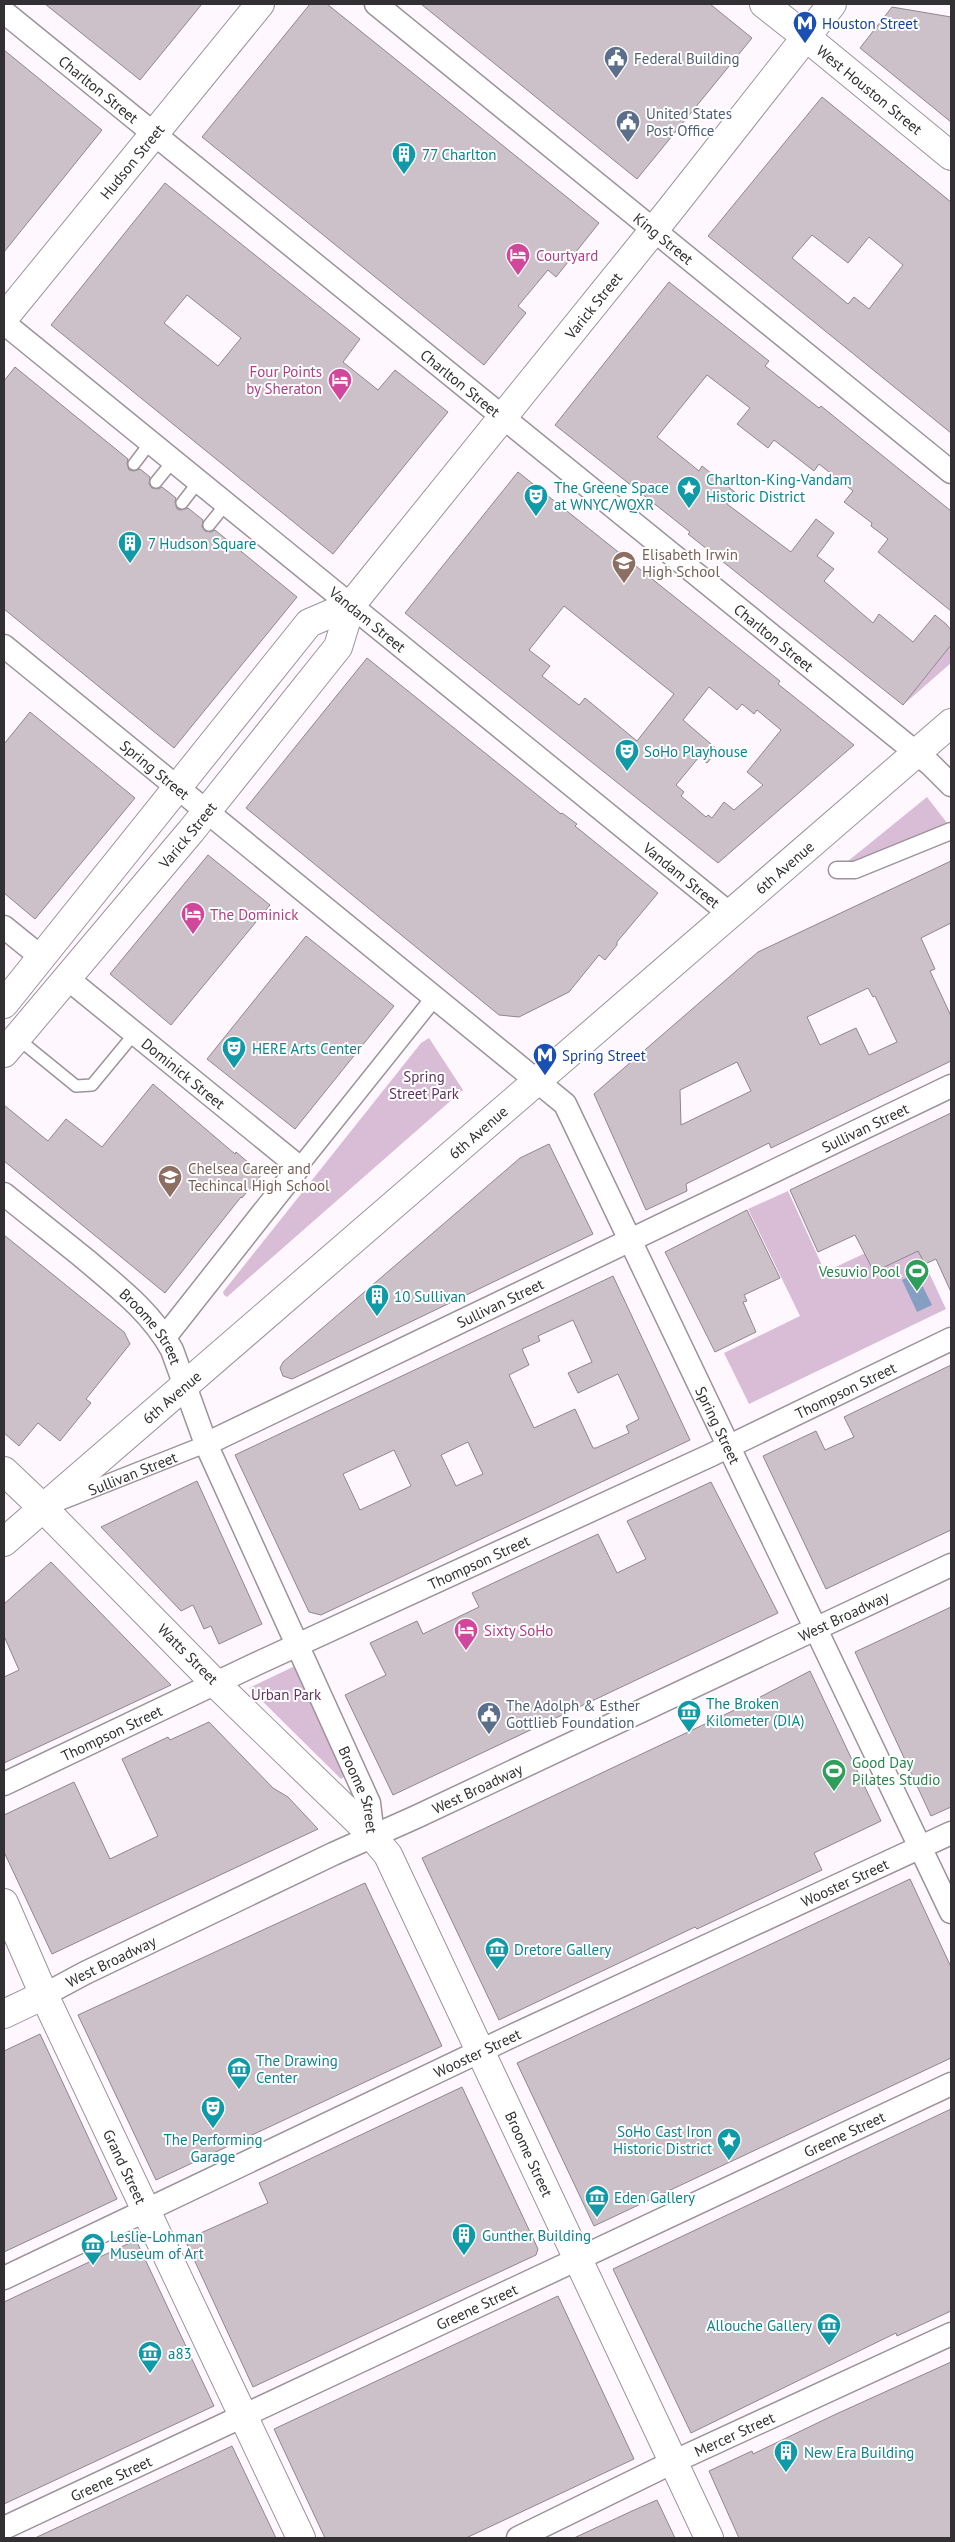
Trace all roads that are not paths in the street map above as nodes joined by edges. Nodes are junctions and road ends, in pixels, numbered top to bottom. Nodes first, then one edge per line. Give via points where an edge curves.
1 (260, 4) edge
2 (376, 4) edge
3 (764, 4) edge
4 (832, 4) edge
5 (4, 12) edge
6 (806, 37) junction
7 (154, 133) junction
8 (951, 156) edge
9 (654, 230) junction
10 (4, 318) edge
11 (4, 323) edge
12 (502, 417) junction
13 (150, 443) junction
14 (173, 461) junction
15 (134, 464) dead end
16 (951, 472) edge
17 (199, 481) junction
18 (156, 482) dead end
19 (182, 503) dead end
20 (226, 504) junction
21 (209, 525) dead end
22 (351, 605) junction
23 (4, 646) edge
24 (951, 723) edge
25 (915, 754) junction
26 (951, 785) edge
27 (178, 788) junction
28 (207, 812) junction
29 (951, 831) edge
30 (837, 870) dead end
31 (730, 914) junction
32 (4, 927) edge
33 (41, 958) junction
34 (68, 979) junction
35 (434, 998) junction
36 (4, 1004) edge
37 (135, 1033) junction
38 (10, 1046) edge
39 (537, 1081) junction
40 (951, 1086) edge
41 (299, 1167) junction
42 (4, 1194) edge
43 (631, 1242) junction
44 (165, 1337) junction
45 (951, 1339) edge
46 (185, 1385) junction
47 (206, 1444) junction
48 (727, 1447) junction
49 (4, 1471) edge
50 (43, 1508) junction
51 (4, 1542) edge
52 (951, 1565) edge
53 (815, 1629) junction
54 (299, 1646) junction
55 (216, 1684) junction
56 (4, 1784) edge
57 (951, 1833) edge
58 (372, 1836) junction
59 (921, 1847) junction
60 (4, 1903) edge
61 (951, 1912) edge
62 (44, 1995) junction
63 (4, 2014) edge
64 (481, 2051) junction
65 (951, 2084) edge
66 (146, 2211) junction
67 (577, 2258) junction
68 (4, 2278) edge
69 (951, 2334) edge
70 (243, 2418) junction
71 (674, 2462) junction
72 (4, 2528) edge
73 (300, 2538) edge
74 (518, 2538) edge
75 (709, 2538) edge

1 - 7 main road, Hudson Street
2 - 9 street, King Street
3 - 6 main road, West Houston Street
4 - 6 main road, Varick Street
5 - 7 street, Charlton Street
6 - 8 main road, West Houston Street
6 - 9 main road, Varick Street
7 - 10 main road, Hudson Street
7 - 12 street, Charlton Street
9 - 12 main road, Varick Street
9 - 16 street, King Street
11 - 13 street, Vandam Street
12 - 22 main road, Varick Street
12 - 25 street, Charlton Street
13 - 14 street, Vandam Street
13 - 15 lane
14 - 17 street, Vandam Street
14 - 18 lane
17 - 19 lane
17 - 20 street, Vandam Street
20 - 21 lane
20 - 22 street, Vandam Street
22 - 27 main road, Varick Street via 309,623
22 - 28 main road, Varick Street via 338,647
22 - 31 street, Vandam Street
23 - 27 street, Spring Street
24 - 25 main road, 6th Avenue
25 - 26 street, Charlton Street
25 - 31 main road, 6th Avenue
27 - 28 street, Spring Street
27 - 33 main road, Varick Street
28 - 34 main road, Varick Street
28 - 35 street, Spring Street
29 - 30 street via 855,870
31 - 39 main road, 6th Avenue
32 - 33 street
33 - 36 main road, Varick Street
34 - 37 street, Dominick Street
34 - 38 main road, Varick Street
35 - 39 street, Spring Street
35 - 41 street
37 - 38 lane via 92,1085 76,1086
37 - 41 street, Dominick Street
39 - 43 street, Spring Street via 565,1104
39 - 46 main road, 6th Avenue
40 - 43 street, Sullivan Street
41 - 44 street
42 - 44 street, Broome Street via 128,1294 153,1319
43 - 47 street, Sullivan Street
43 - 48 street, Spring Street
44 - 46 street, Broome Street
45 - 48 street, Thompson Street
46 - 47 street, Broome Street
46 - 50 main road, 6th Avenue
47 - 50 street, Sullivan Street
47 - 54 street, Broome Street
48 - 53 street, Spring Street
48 - 54 street, Thompson Street
49 - 50 main road, Watts Street
50 - 51 main road, 6th Avenue
50 - 55 main road, Watts Street
52 - 53 street, West Broadway
53 - 58 street, West Broadway
53 - 59 street, Spring Street
54 - 55 street, Thompson Street
54 - 58 street, Broome Street via 369,1803
55 - 56 street, Thompson Street
55 - 58 main road, Watts Street
57 - 59 street, Wooster Street
58 - 62 street, West Broadway via 85,1972
58 - 64 main road, Broome Street via 394,1867
59 - 61 street, Spring Street
59 - 64 street, Wooster Street
60 - 62 main road, Grand Street
62 - 63 main road, West Broadway
62 - 66 main road, Grand Street
64 - 66 street, Wooster Street
64 - 67 main road, Broome Street
65 - 67 street, Greene Street
66 - 68 street, Wooster Street
66 - 70 main road, Grand Street
67 - 70 street, Greene Street
67 - 71 main road, Broome Street
69 - 71 street, Mercer Street
70 - 72 street, Greene Street
70 - 73 main road, Grand Street
71 - 74 street, Mercer Street
71 - 75 main road, Broome Street

